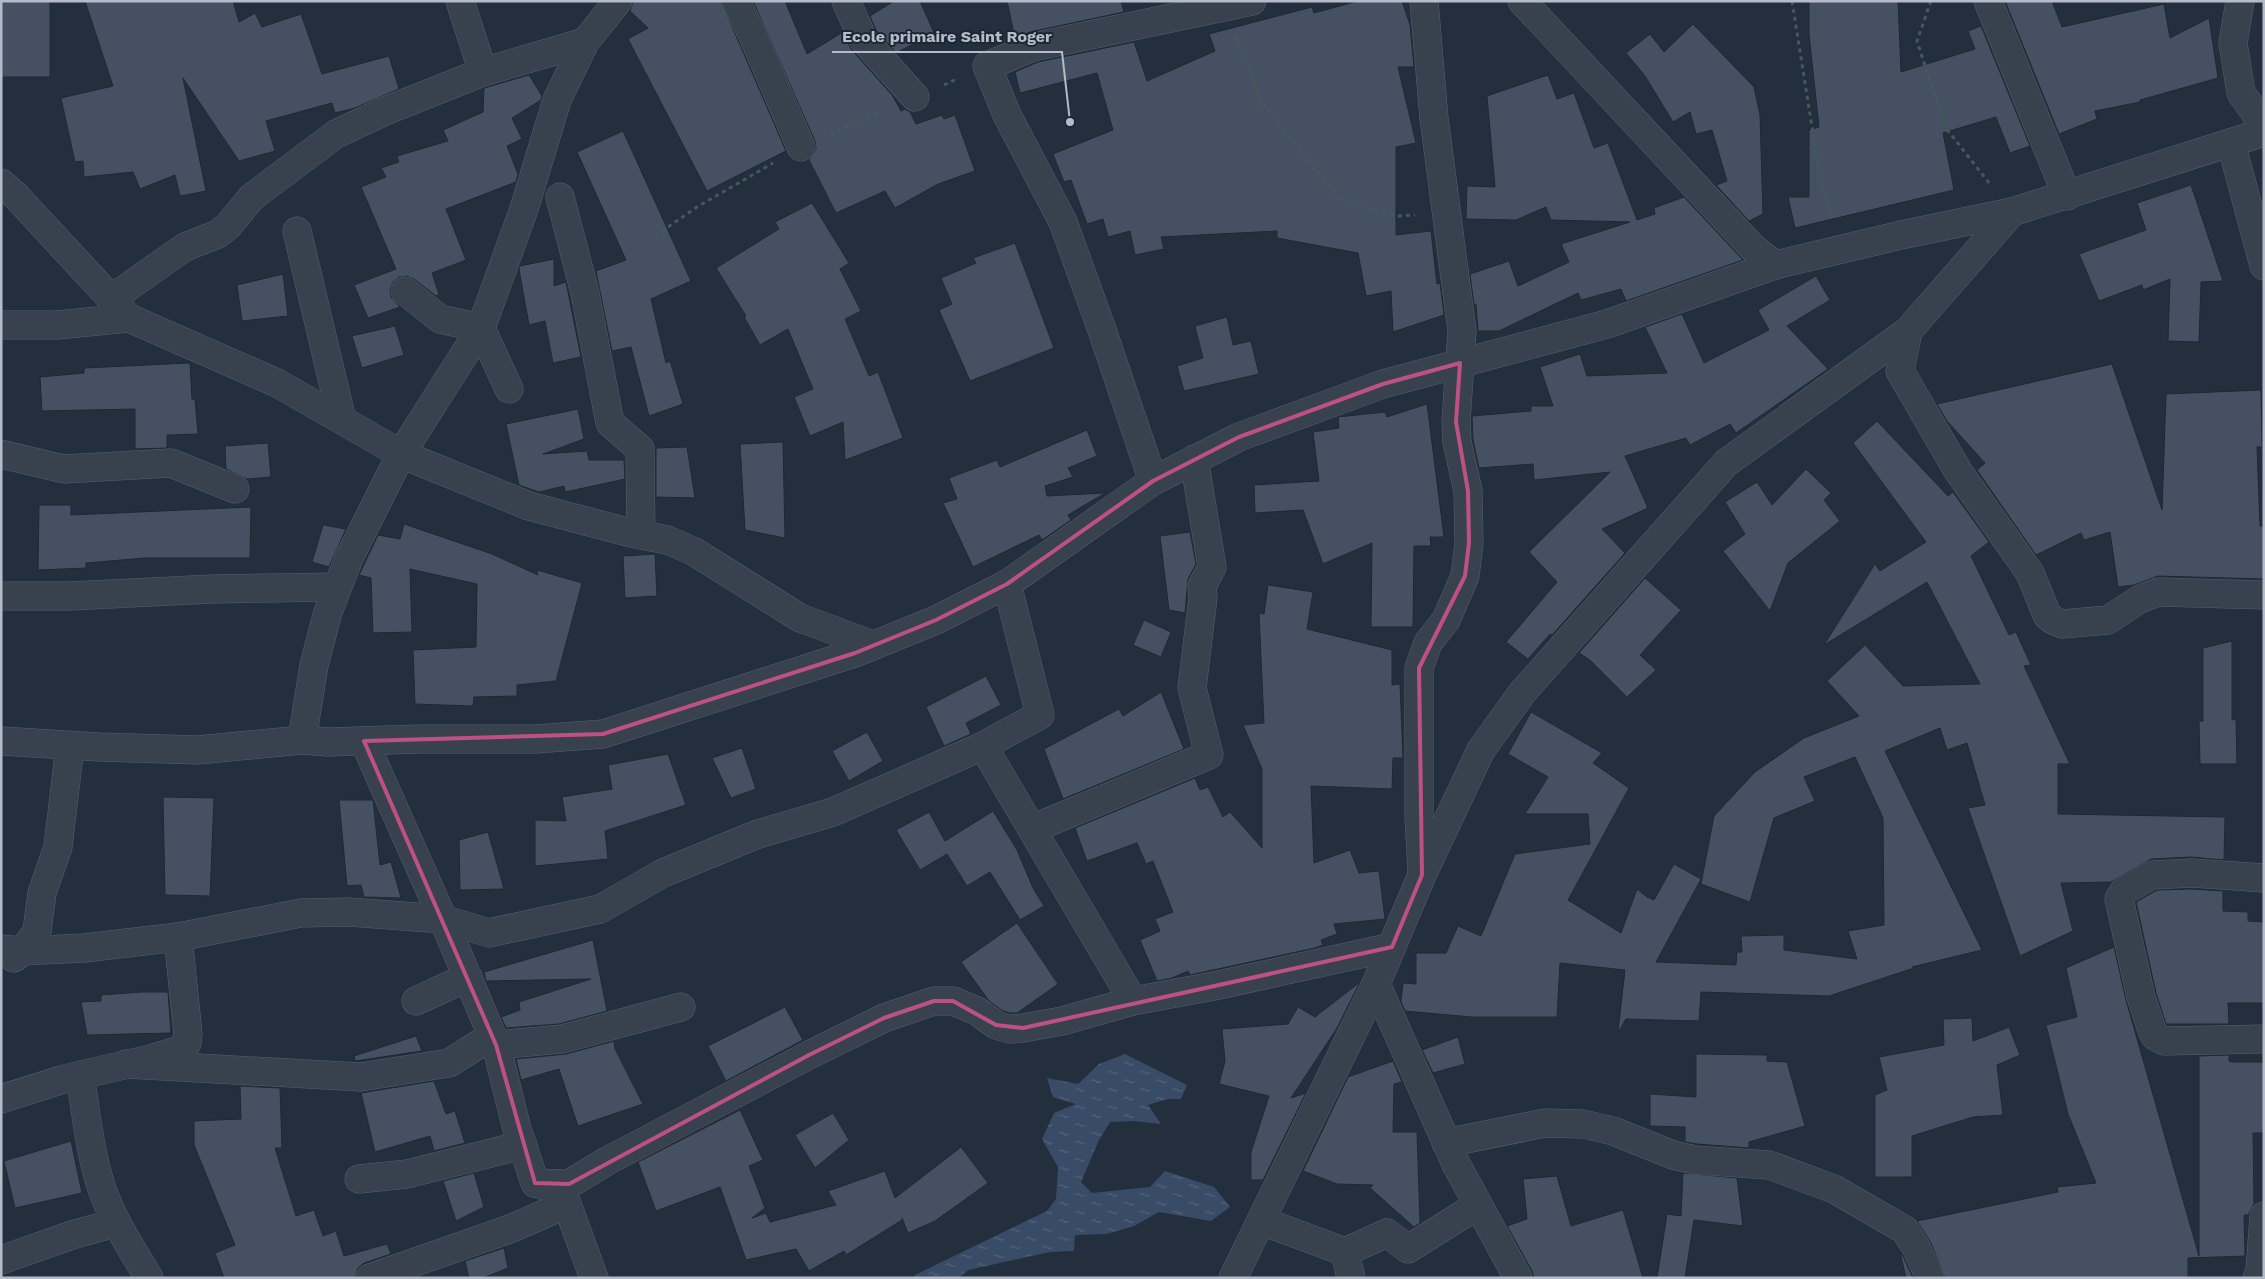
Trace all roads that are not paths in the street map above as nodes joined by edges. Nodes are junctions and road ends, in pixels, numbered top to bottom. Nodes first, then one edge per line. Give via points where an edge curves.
1 (460, 1) edge
2 (618, 1) edge
3 (736, 1) edge
4 (846, 1) edge
5 (1252, 1) edge
6 (1424, 1) edge
7 (1522, 1) edge
8 (1988, 1) edge
9 (2240, 1) edge
10 (585, 42) junction
11 (483, 72) junction
12 (915, 98) dead end
13 (2264, 124) edge
14 (2264, 132) edge
15 (2232, 143) junction
16 (801, 147) dead end
17 (1, 183) edge
18 (2067, 196) junction
19 (560, 197) dead end
20 (2012, 212) junction
21 (297, 231) dead end
22 (1775, 265) junction
23 (2264, 266) edge
24 (405, 291) dead end
25 (120, 309) junction
26 (1, 325) edge
27 (481, 328) junction
28 (1908, 331) junction
29 (1460, 363) junction
30 (509, 389) dead end
31 (342, 420) junction
32 (1, 454) edge
33 (401, 454) junction
34 (1194, 459) junction
35 (1153, 481) junction
36 (235, 489) dead end
37 (641, 535) junction
38 (1007, 584) junction
39 (338, 587) junction
40 (2264, 595) edge
41 (1, 596) edge
42 (873, 645) junction
43 (302, 740) junction
44 (1, 741) edge
45 (364, 741) junction
46 (70, 746) junction
47 (983, 746) junction
48 (1032, 829) junction
49 (1422, 875) junction
50 (2264, 878) edge
51 (443, 919) junction
52 (178, 937) junction
53 (1392, 947) junction
54 (12, 950) edge
55 (1, 968) edge
56 (468, 977) junction
57 (1376, 984) junction
58 (416, 1001) dead end
59 (1133, 1001) junction
60 (681, 1007) dead end
61 (2264, 1038) edge
62 (494, 1040) junction
63 (126, 1064) junction
64 (80, 1075) junction
65 (1, 1099) edge
66 (1446, 1143) junction
67 (523, 1145) junction
68 (359, 1178) dead end
69 (534, 1183) junction
70 (567, 1204) junction
71 (1478, 1205) junction
72 (2264, 1216) edge
73 (1262, 1221) junction
74 (116, 1223) junction
75 (1, 1260) edge
76 (1348, 1265) edge
77 (149, 1278) edge
78 (370, 1278) edge
79 (594, 1278) edge
80 (1233, 1278) edge
81 (1518, 1278) edge
82 (1930, 1278) edge
83 (2257, 1278) edge

1 - 11 street
2 - 10 street
3 - 16 street
4 - 12 street via 863,39
5 - 35 street via 1033,48 987,66 1007,115 1063,222
6 - 29 street via 1434,118 1462,331
7 - 22 street via 1753,248
8 - 18 street
9 - 13 street via 2233,43 2241,93
10 - 11 street
10 - 27 street via 557,100 524,209
11 - 25 street via 336,134 252,197 218,234 185,247
14 - 15 street
15 - 18 street
15 - 23 street
17 - 25 street
18 - 20 street
19 - 37 street via 585,293 610,423 640,449
20 - 22 street
20 - 28 street
21 - 31 street
22 - 29 street via 1607,324
24 - 27 street via 440,319
25 - 26 street via 57,325
25 - 31 street via 277,383
27 - 30 street
27 - 33 street
28 - 40 street via 1900,371 1958,472 2030,573 2047,615 2062,624 2108,620 2140,599 2158,592
28 - 49 street via 1726,463 1632,568 1522,693 1481,750
29 - 34 street via 1383,384 1309,410 1239,437
29 - 49 street via 1456,422 1468,491 1469,544 1465,576 1446,620 1428,643 1419,668
31 - 33 street
32 - 36 street via 64,469 171,463
33 - 37 street via 529,506
33 - 39 street
34 - 35 street
34 - 48 street via 1212,567 1202,586 1192,688 1209,754
35 - 38 street
37 - 42 street via 667,540 693,551 800,618
38 - 42 street via 936,620
38 - 47 street via 1040,715
39 - 41 street
39 - 43 street via 314,665
42 - 45 street via 760,685 603,734 565,738
43 - 45 street
43 - 46 street via 198,750
44 - 46 street
45 - 51 street
46 - 54 street via 58,847 42,893 38,931
47 - 48 street
47 - 51 street via 833,812 758,834 663,873 600,909 489,933
48 - 59 street
49 - 53 street
50 - 61 street via 2152,875 2124,891 2119,899 2141,997 2155,1036 2164,1041
51 - 52 street via 349,912 301,913
51 - 56 street
52 - 54 street via 84,948
52 - 63 street via 187,1043 181,1050
53 - 57 street
53 - 59 street
54 - 55 street
56 - 58 street
56 - 62 street
57 - 66 street
57 - 73 street
59 - 69 street via 1062,1021 1009,1029 953,1001 934,1001 884,1018 817,1051 569,1184
60 - 62 street via 562,1039
62 - 63 street via 449,1063 362,1077
62 - 67 street
63 - 64 street
64 - 65 street
64 - 74 street via 92,1148 102,1188
66 - 71 street
66 - 82 street via 1545,1123 1583,1124 1613,1131 1673,1155 1695,1160 1769,1166 1834,1189 1905,1230 1918,1249
67 - 68 street via 407,1174
67 - 69 street
69 - 70 street via 560,1190
70 - 78 street via 510,1229
70 - 79 street
71 - 76 street via 1408,1249 1387,1233
71 - 81 street
72 - 83 street
73 - 76 street
73 - 80 street
74 - 75 street
74 - 77 street

